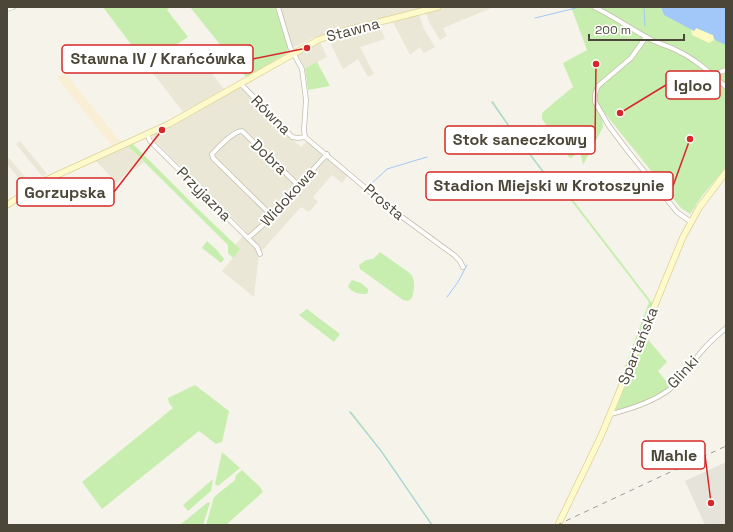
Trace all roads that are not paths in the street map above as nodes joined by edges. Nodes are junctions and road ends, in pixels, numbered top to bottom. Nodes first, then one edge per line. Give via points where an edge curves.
1 (12, 7) edge
2 (278, 7) edge
3 (594, 7) edge
4 (435, 8) edge
5 (7, 9) edge
6 (646, 37) junction
7 (293, 53) junction
8 (726, 70) edge
9 (715, 77) junction
10 (241, 84) junction
11 (726, 87) edge
12 (147, 134) junction
13 (305, 137) junction
14 (327, 154) junction
15 (726, 172) edge
16 (299, 186) junction
17 (7, 204) edge
18 (271, 215) junction
19 (691, 222) junction
20 (248, 238) junction
21 (260, 254) dead end
22 (463, 267) dead end
23 (726, 328) edge
24 (611, 414) junction
25 (558, 525) edge

1 - 5 street
2 - 7 street
3 - 6 street
4 - 7 street, Stawna via 330,35
6 - 9 street via 687,56
6 - 19 street via 631,58 601,83 596,90 596,104 609,126 677,212
7 - 10 street, Stawna
7 - 13 street via 301,66 305,86
8 - 9 street
9 - 11 street
10 - 12 street, Stawna
10 - 13 street, Równa via 292,137
12 - 17 street, Stawna via 44,180
12 - 20 street, Przyjazna via 150,141
13 - 14 street, Prosta
14 - 16 street, Widokowa
14 - 22 street, Prosta via 393,210 454,255
15 - 19 street, Spartańska via 709,192
16 - 18 street, Widokowa
16 - 18 street, Dobra via 242,131 238,131 212,154 213,158
18 - 20 street, Widokowa
19 - 24 street, Spartańska
20 - 21 street, Przyjazna
23 - 24 street, Glinki via 703,349 671,388 640,405
24 - 25 street, Spartańska

